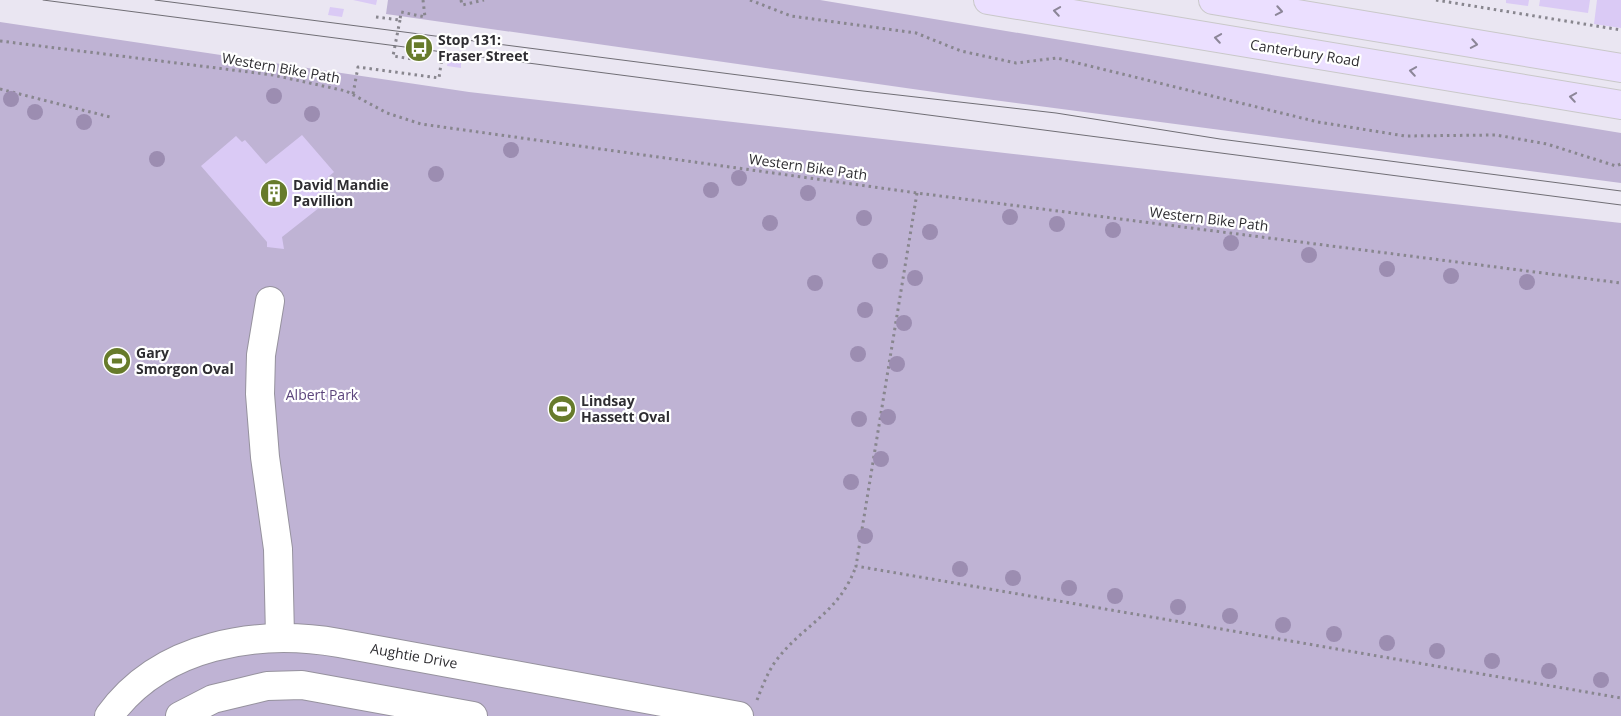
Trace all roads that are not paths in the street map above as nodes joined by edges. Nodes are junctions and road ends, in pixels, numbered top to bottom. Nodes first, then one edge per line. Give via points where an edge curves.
1 (988, 0) edge
2 (1214, 0) edge
3 (1621, 68) edge
4 (1621, 105) edge
5 (270, 301) dead end
6 (280, 636) junction
7 (747, 712) edge
8 (109, 716) edge
9 (180, 716) edge
10 (473, 716) edge

4 -> 1 main road, Canterbury Road
2 -> 3 main road
5 - 6 street via 261,355 260,394 278,549
6 - 7 street, Aughtie Drive via 321,640
6 - 8 street, Aughtie Drive via 224,644 190,655 136,687
9 - 10 street via 238,692 302,684

